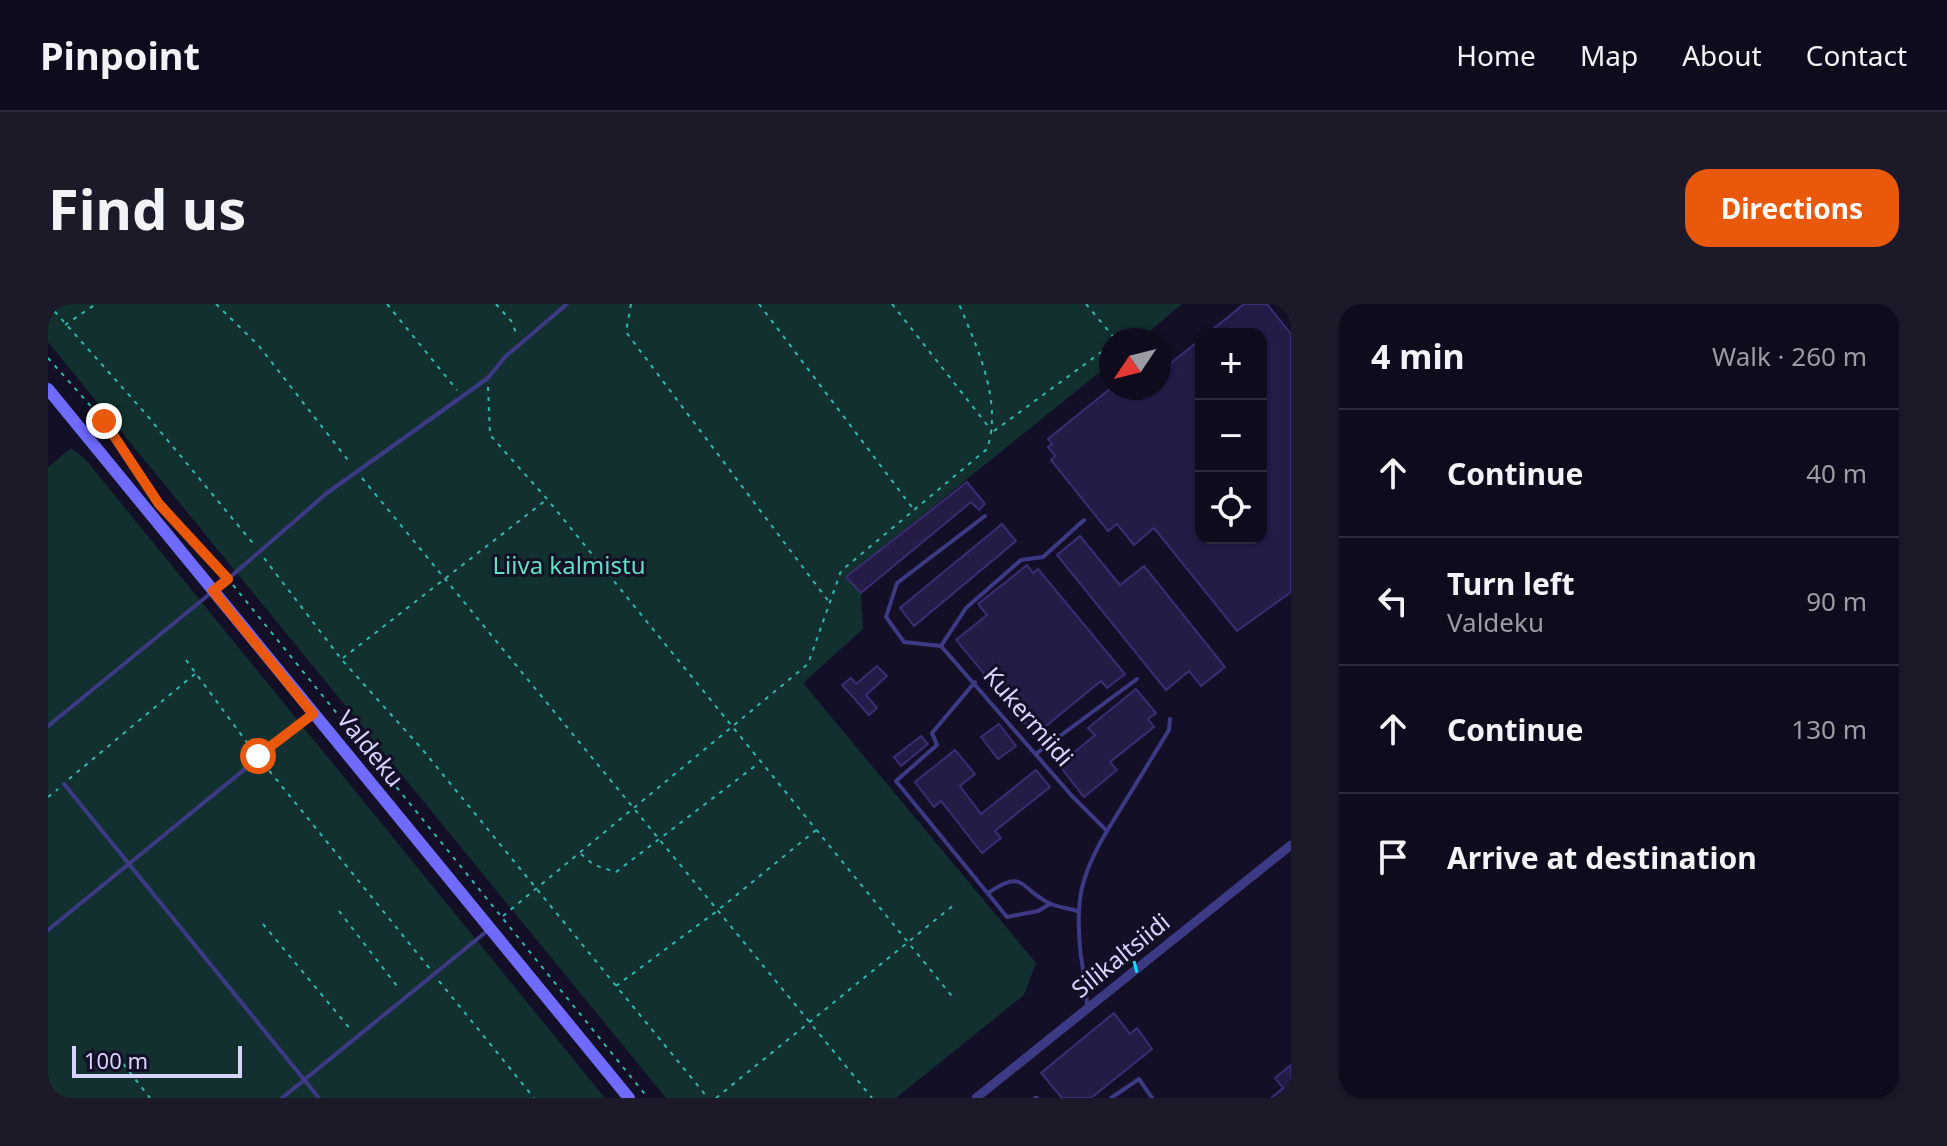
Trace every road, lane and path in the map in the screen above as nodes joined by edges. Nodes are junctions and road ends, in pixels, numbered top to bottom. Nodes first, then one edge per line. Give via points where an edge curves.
1 (48, 304) edge
2 (96, 304) edge
3 (216, 304) edge
4 (387, 304) edge
5 (496, 304) edge
6 (567, 304) edge
7 (631, 304) edge
8 (759, 304) edge
9 (892, 304) edge
10 (959, 304) edge
11 (1086, 304) edge
12 (65, 325) junction
13 (1106, 328) edge
14 (519, 344) junction
15 (1099, 354) edge
16 (48, 358) edge
17 (488, 378) junction
18 (48, 389) edge
19 (461, 396) junction
20 (993, 431) junction
21 (357, 471) junction
22 (547, 499) junction
23 (914, 510) junction
24 (985, 516) dead end
25 (1084, 520) dead end
26 (258, 550) junction
27 (228, 579) junction
28 (443, 579) junction
29 (213, 591) junction
30 (830, 603) junction
31 (941, 646) junction
32 (186, 660) dead end
33 (342, 660) junction
34 (196, 672) junction
35 (1137, 679) dead end
36 (975, 682) junction
37 (313, 714) junction
38 (1170, 719) dead end
39 (48, 726) edge
40 (731, 727) junction
41 (1037, 753) junction
42 (258, 756) junction
43 (759, 763) junction
44 (64, 784) junction
45 (48, 797) edge
46 (633, 807) junction
47 (817, 829) junction
48 (1107, 831) junction
49 (657, 839) junction
50 (1291, 845) edge
51 (580, 853) junction
52 (129, 863) junction
53 (536, 889) junction
54 (988, 893) junction
55 (955, 904) dead end
56 (1050, 904) junction
57 (339, 911) dead end
58 (717, 911) junction
59 (1078, 912) junction
60 (502, 917) junction
61 (263, 924) dead end
62 (489, 929) junction
63 (48, 930) edge
64 (912, 943) junction
65 (434, 974) junction
66 (615, 987) junction
67 (406, 997) junction
68 (955, 1000) dead end
69 (1086, 1010) junction
70 (812, 1024) junction
71 (356, 1037) junction
72 (117, 1056) dead end
73 (304, 1080) junction
74 (150, 1098) edge
75 (282, 1098) edge
76 (319, 1098) edge
77 (534, 1098) edge
78 (629, 1098) edge
79 (648, 1098) edge
80 (708, 1098) edge
81 (716, 1098) edge
82 (872, 1098) edge
83 (976, 1098) edge
84 (1111, 1098) edge
85 (1152, 1098) edge

1 - 12 path
2 - 12 path
3 - 21 path via 259,346
4 - 19 path
5 - 14 path via 512,322
6 - 14 lane
7 - 30 path via 626,332
8 - 23 path
9 - 20 path
10 - 20 path via 987,381
11 - 13 path
12 - 26 path
14 - 17 lane
15 - 20 path
16 - 27 path via 104,421 159,504
17 - 19 lane
17 - 22 path via 490,435
18 - 29 street, Valdeku
19 - 21 lane
20 - 23 path via 987,449
21 - 26 lane
21 - 28 path
22 - 28 path
22 - 40 path
23 - 30 path via 841,571
24 - 31 lane via 897,583 886,617 904,642
25 - 31 lane via 1043,557 1021,560 966,608
26 - 27 lane
26 - 33 path
27 - 29 lane
27 - 60 path
28 - 33 path
28 - 46 path
29 - 37 street, Valdeku
29 - 39 lane
30 - 40 path via 808,664
31 - 36 lane, Kukermiidi
32 - 34 path
33 - 53 path
34 - 42 path
34 - 44 path
35 - 41 lane
36 - 41 lane, Kukermiidi
36 - 54 lane via 932,733 937,745 896,781
37 - 42 lane
37 - 62 street, Valdeku
38 - 48 lane via 1169,730
40 - 43 path
40 - 46 path
41 - 48 lane, Kukermiidi
42 - 52 lane
42 - 65 path
43 - 47 path
43 - 49 path
44 - 45 path
44 - 52 lane
46 - 49 path
46 - 51 path
47 - 58 path
47 - 64 path
48 - 59 lane via 1086,865
49 - 51 path via 616,872 594,865
49 - 58 path
50 - 69 street, Silikaltsiidi
51 - 53 path
52 - 63 lane
52 - 73 lane
53 - 60 path
53 - 66 path
54 - 56 lane via 1010,880 1022,881
54 - 56 lane via 1007,917
55 - 64 path
56 - 59 lane
57 - 67 path
58 - 66 path
58 - 70 path
59 - 69 lane
60 - 79 path
61 - 71 path
62 - 65 lane
62 - 78 street, Valdeku
64 - 68 path
64 - 70 path
65 - 67 lane
65 - 77 path
66 - 80 path
67 - 71 lane
69 - 83 street, Silikaltsiidi
70 - 81 path
70 - 82 path
71 - 73 lane
72 - 74 path
73 - 75 lane
73 - 76 lane
84 - 85 lane via 1139,1079

